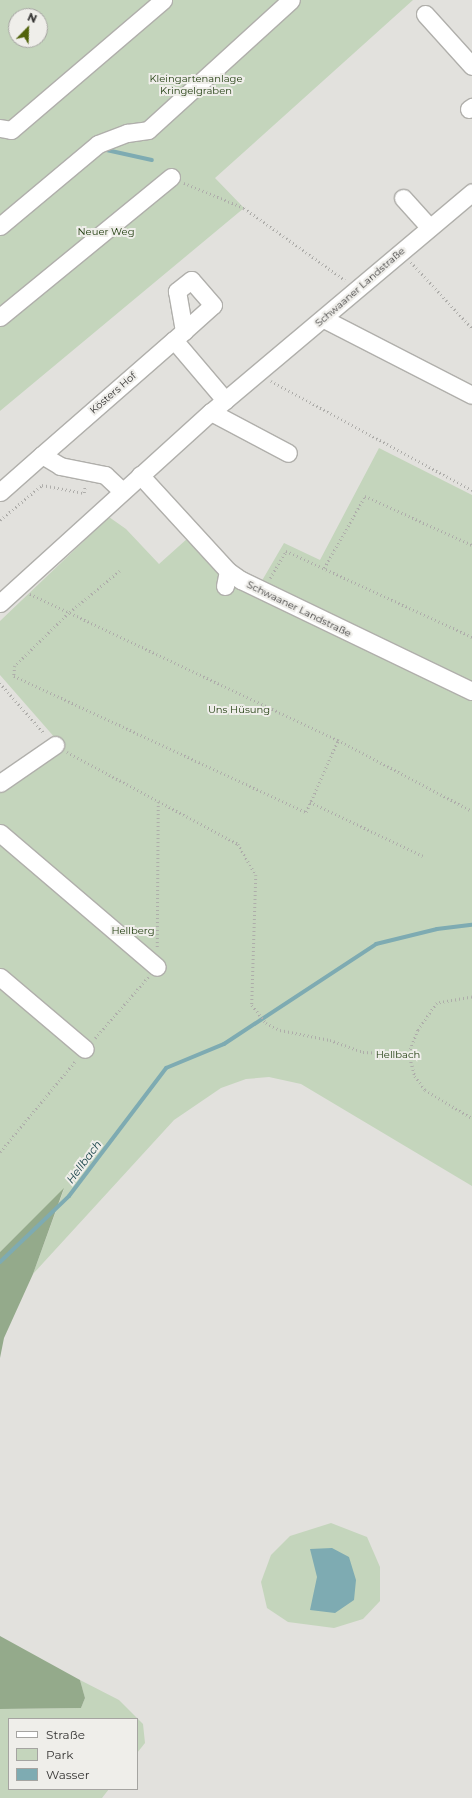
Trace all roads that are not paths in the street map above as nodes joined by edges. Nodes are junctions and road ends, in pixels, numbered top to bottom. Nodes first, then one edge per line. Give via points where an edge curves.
1 (163, 0) edge
2 (291, 0) edge
3 (425, 14) dead end
4 (472, 66) edge
5 (0, 128) edge
6 (171, 177) road end
7 (472, 192) edge
8 (406, 196) dead end
9 (432, 225) junction
10 (0, 226) edge
11 (192, 266) dead end
12 (177, 290) junction
13 (0, 317) edge
14 (324, 318) junction
15 (179, 335) junction
16 (472, 395) edge
17 (225, 400) junction
18 (211, 412) junction
19 (288, 453) dead end
20 (42, 454) junction
21 (140, 475) junction
22 (122, 491) junction
23 (0, 492) edge
24 (0, 604) edge
25 (472, 690) edge
26 (55, 745) road end
27 (0, 783) edge
28 (0, 834) edge
29 (157, 967) dead end
30 (0, 977) edge
31 (85, 1050) road end

1 - 5 street via 11,130
2 - 10 street via 148,130 127,133 98,144
3 - 4 street
6 - 13 street
7 - 9 street, Schwaaner Landstraße
8 - 9 street
9 - 14 street, Schwaaner Landstraße
11 - 12 street via 182,274
12 - 15 street
12 - 15 street, Kösters Hof via 190,280 213,305
14 - 16 street
14 - 17 street, Schwaaner Landstraße
15 - 17 street
15 - 20 street, Kösters Hof
17 - 18 street, Schwaaner Landstraße
18 - 19 street
18 - 21 street, Schwaaner Landstraße
20 - 22 street via 60,466 105,475
20 - 23 street, Kösters Hof
21 - 22 street, Schwaaner Landstraße
21 - 25 street, Schwaaner Landstraße via 226,578 262,592
22 - 24 street, Schwaaner Landstraße
26 - 27 street
28 - 29 street
30 - 31 street

